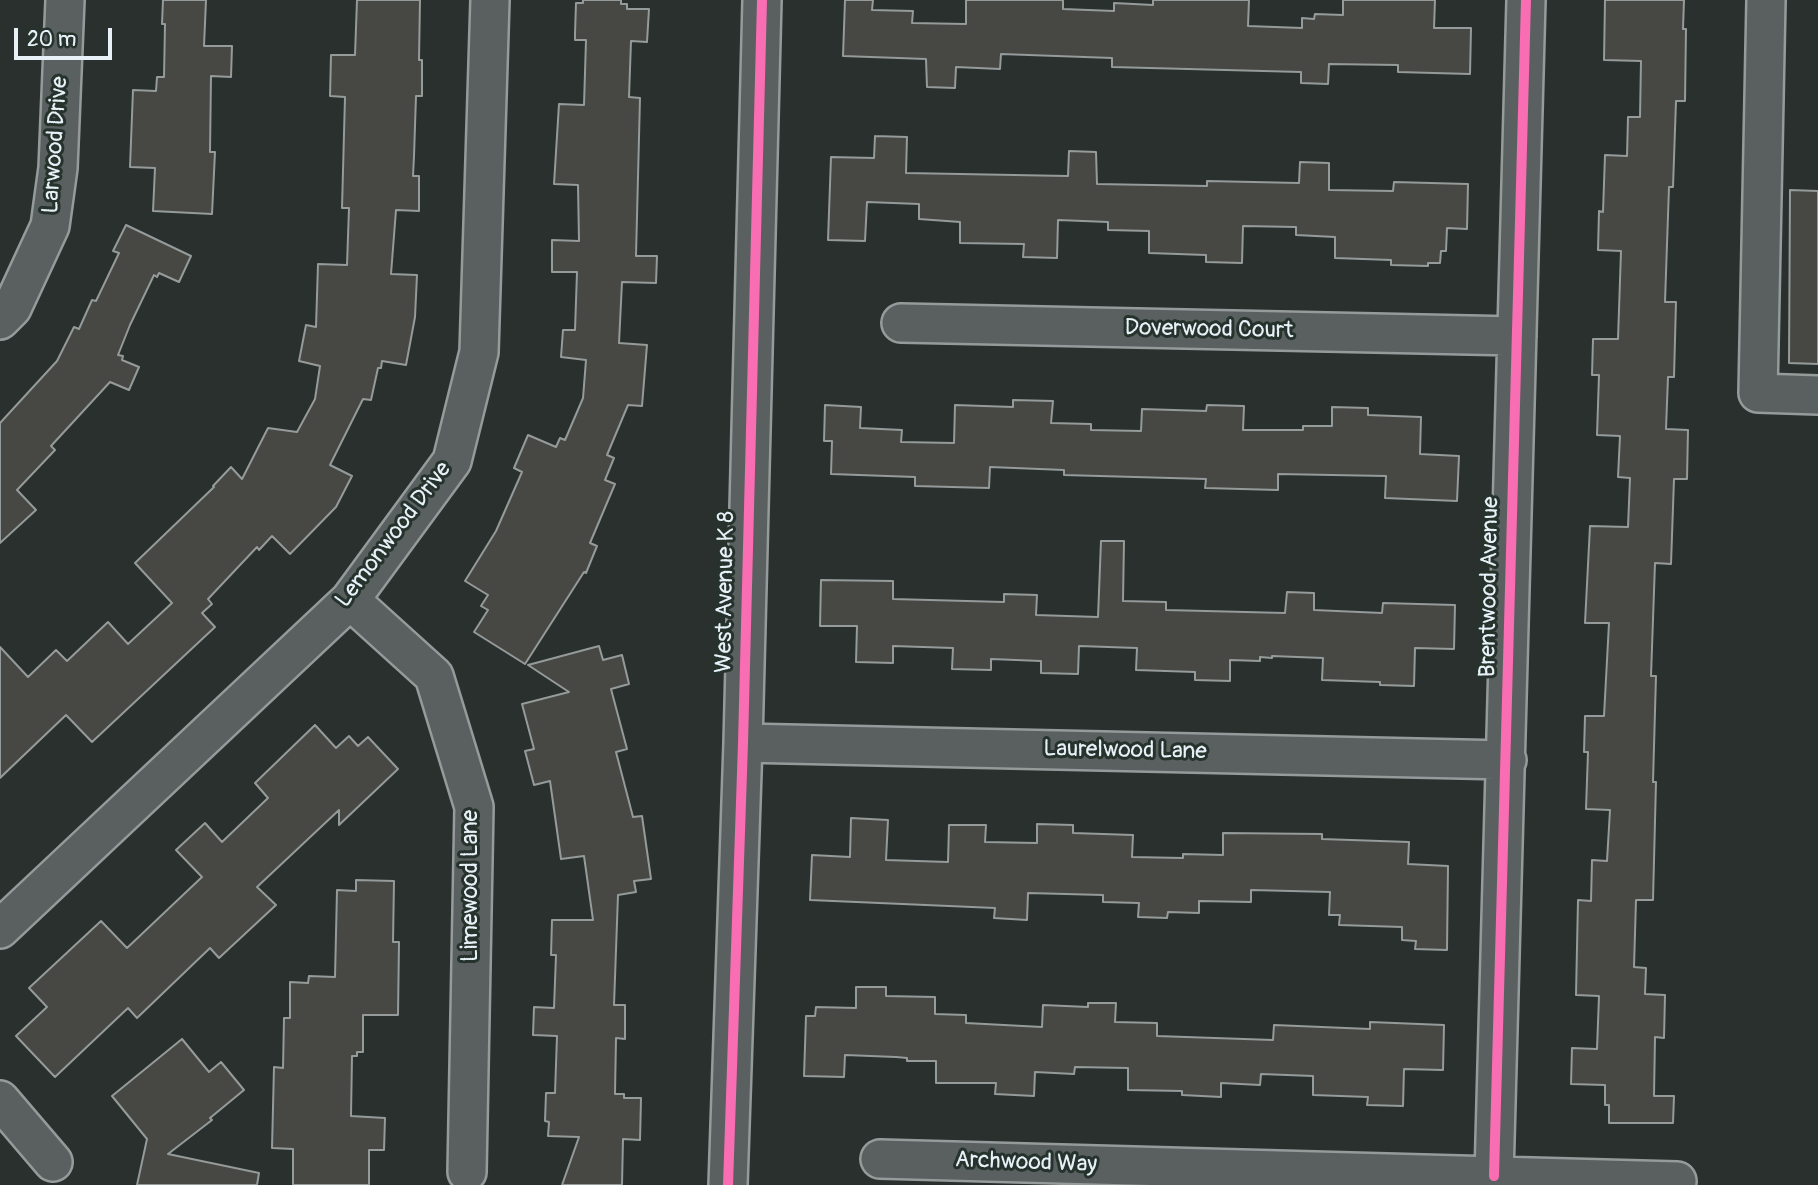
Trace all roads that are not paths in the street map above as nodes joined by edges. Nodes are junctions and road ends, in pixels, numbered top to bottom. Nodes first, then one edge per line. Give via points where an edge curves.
1 (65, 0) edge
2 (490, 0) edge
3 (762, 0) edge
4 (1527, 0) edge
5 (1766, 0) edge
6 (0, 320) edge
7 (901, 323) dead end
8 (1517, 336) junction
9 (1818, 395) edge
10 (350, 600) junction
11 (743, 743) junction
12 (1507, 760) junction
13 (0, 929) edge
14 (0, 1100) edge
15 (880, 1159) dead end
16 (53, 1162) dead end
17 (467, 1172) dead end
18 (1494, 1176) junction
19 (1677, 1181) dead end
20 (728, 1185) edge

1 - 6 street, Larwood Drive via 58,168 50,226 12,308
2 - 10 street, Lemonwood Drive via 479,352 452,461
3 - 11 street, West Avenue K 8
4 - 8 street, Brentwood Avenue
5 - 9 street via 1758,393
7 - 8 street, Doverwood Court
8 - 12 street, Brentwood Avenue
10 - 13 street, Lemonwood Drive
10 - 17 street, Limewood Lane via 433,676 474,807
11 - 12 street, Laurelwood Lane
11 - 20 street, West Avenue K 8
12 - 18 street, Brentwood Avenue
14 - 16 street
15 - 18 street, Archwood Way
18 - 19 street, Archwood Way

